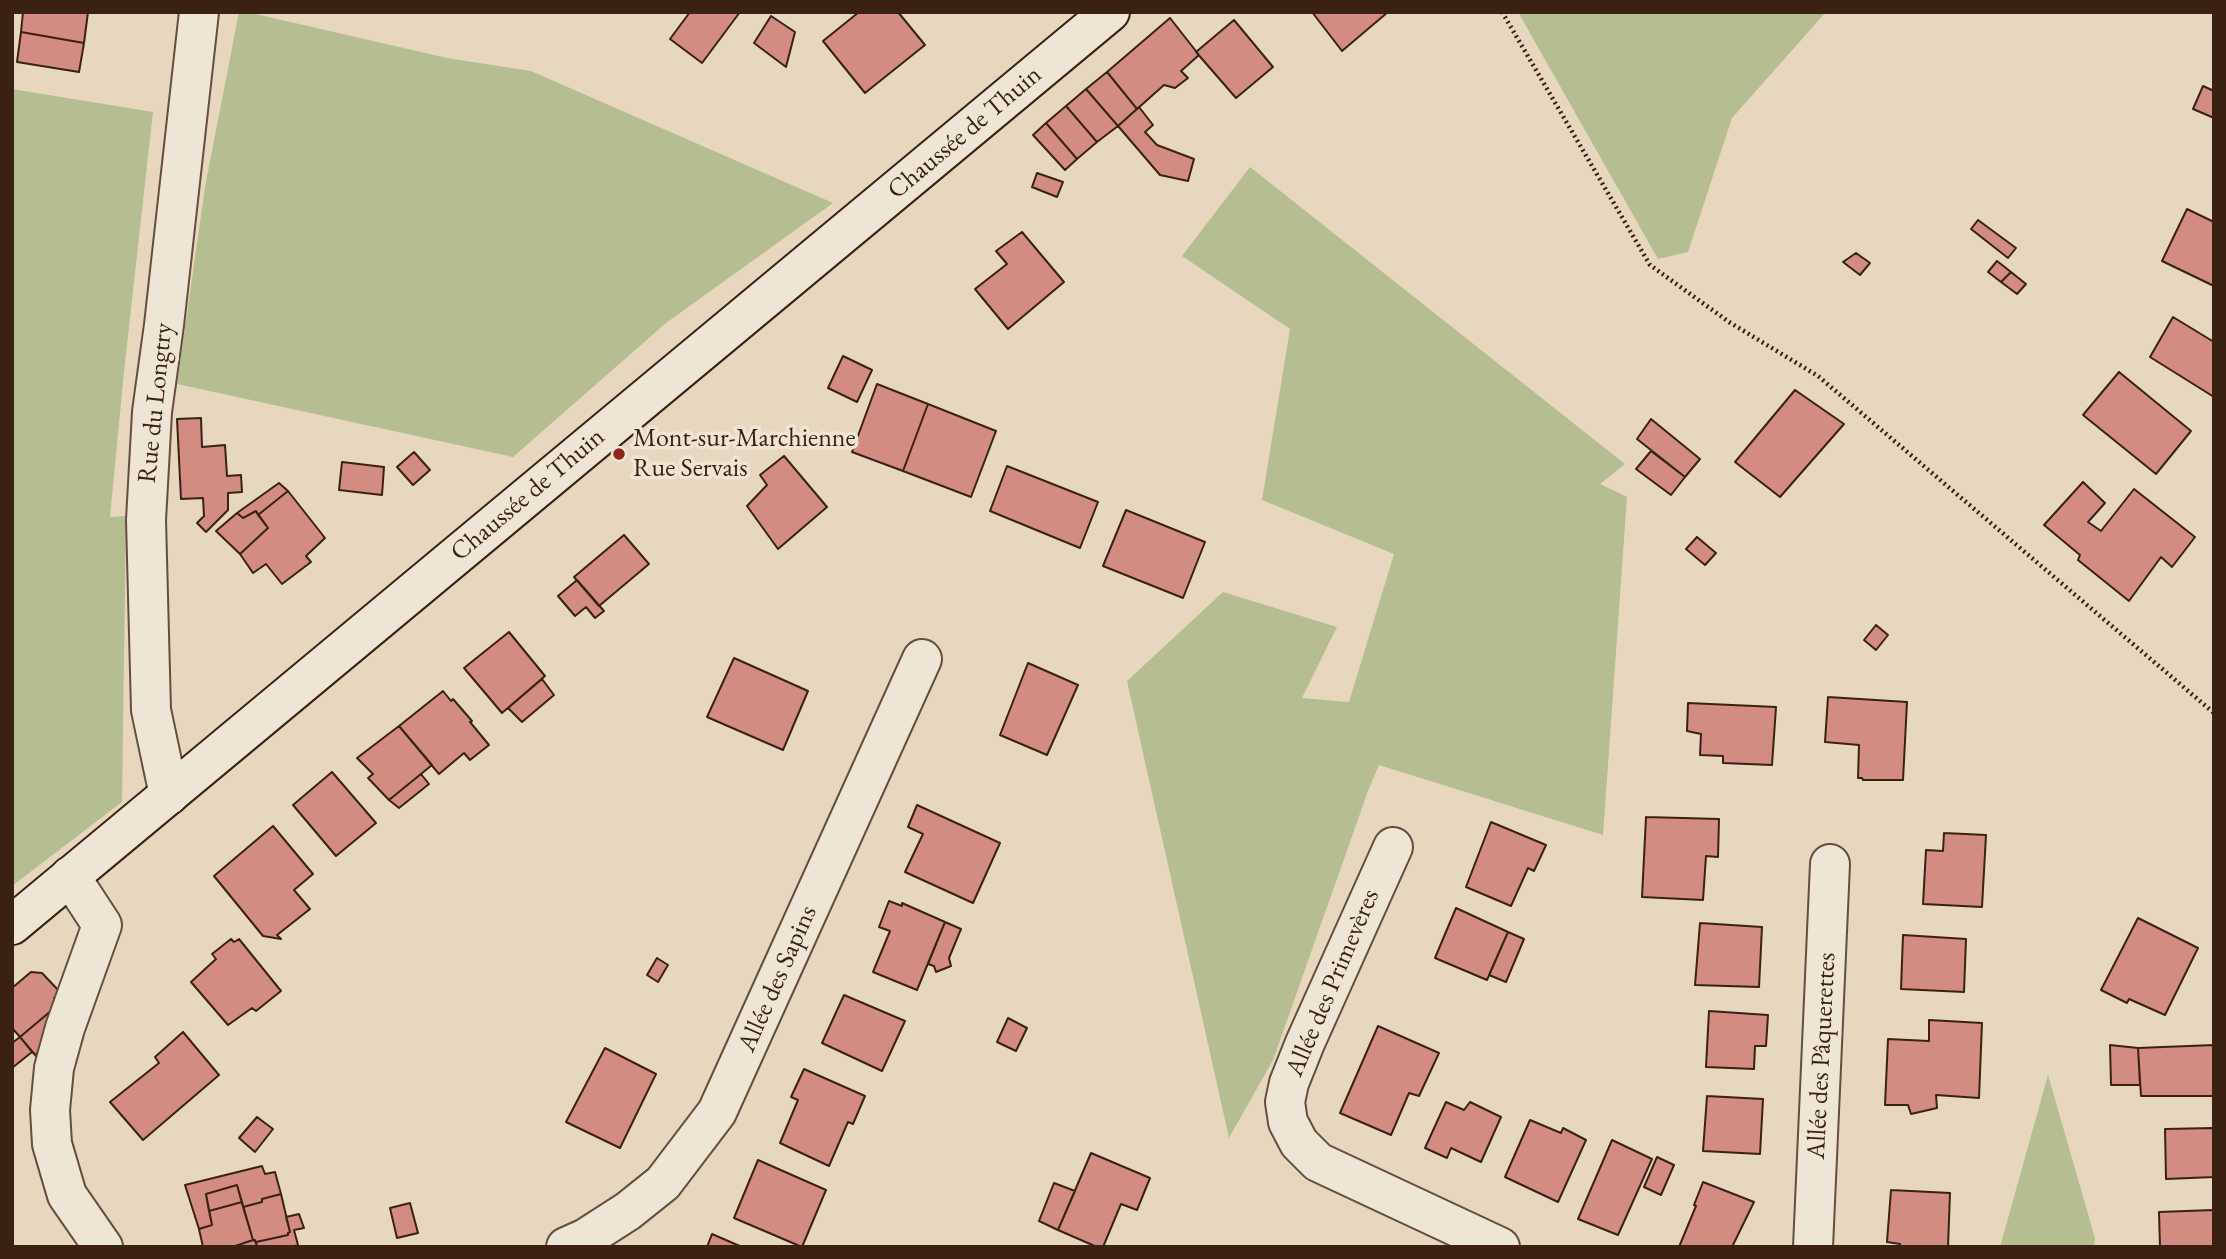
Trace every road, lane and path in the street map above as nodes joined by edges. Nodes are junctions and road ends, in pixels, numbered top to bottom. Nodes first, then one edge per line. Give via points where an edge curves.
1 (199, 12) edge
2 (1110, 12) edge
3 (1502, 12) edge
4 (922, 659) dead end
5 (2214, 713) edge
6 (169, 795) junction
7 (1393, 847) dead end
8 (1830, 864) dead end
9 (70, 876) junction
10 (12, 925) edge
11 (103, 1247) edge
12 (566, 1247) edge
13 (1500, 1247) edge
14 (1813, 1247) edge

1 - 6 street, Rue du Longtry via 152,412 146,520 151,710
2 - 6 street, Chaussée de Thuin
3 - 5 path via 1650,265 1729,322 1818,376
4 - 12 street, Allée des Sapins via 718,1112 663,1183 628,1211
6 - 9 street, Chaussée de Thuin
7 - 13 street, Allée des Primevères via 1289,1083 1285,1101 1288,1122 1299,1143 1318,1162
8 - 14 street, Allée des Pâquerettes
9 - 10 street, Chaussée de Thuin
9 - 11 street via 102,925 54,1068 52,1144 67,1195

